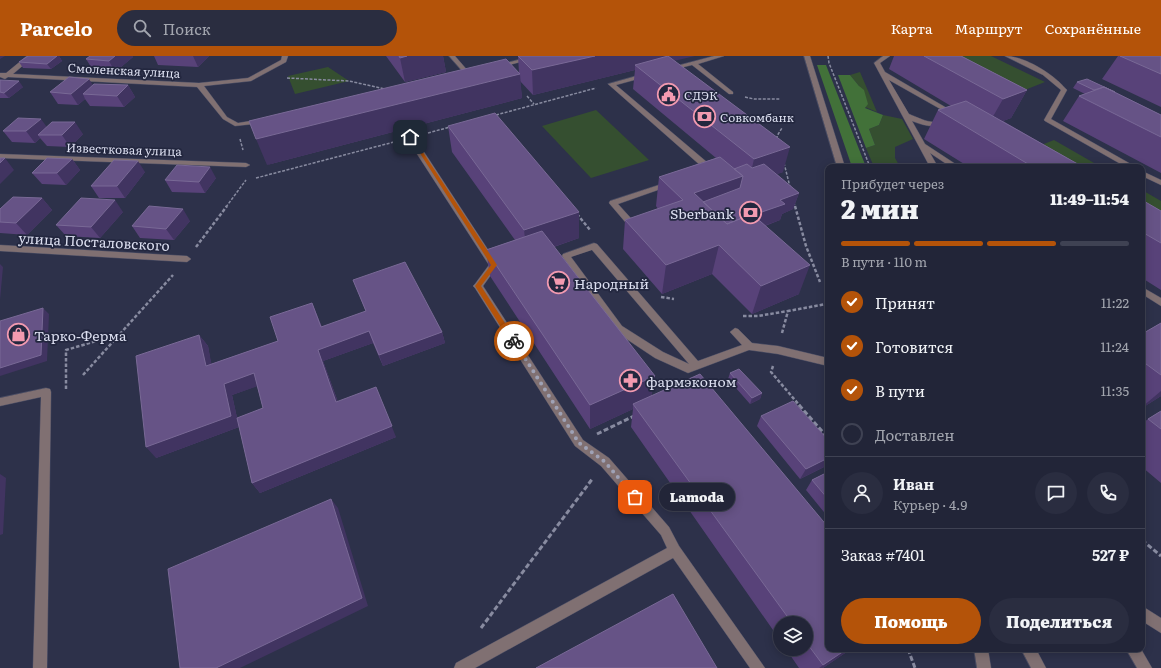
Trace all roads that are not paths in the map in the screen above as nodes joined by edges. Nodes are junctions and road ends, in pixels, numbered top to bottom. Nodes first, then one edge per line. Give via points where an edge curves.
1 (31, 56) edge
2 (285, 56) edge
3 (452, 56) edge
4 (541, 56) edge
5 (721, 56) edge
6 (807, 56) edge
7 (887, 56) edge
8 (1008, 56) edge
9 (693, 63) junction
10 (492, 67) edge
11 (882, 73) junction
12 (459, 74) edge
13 (0, 75) edge
14 (7, 75) junction
15 (0, 80) edge
16 (199, 85) junction
17 (731, 93) road end
18 (907, 116) junction
19 (272, 119) edge
20 (410, 137) dead end
21 (922, 145) junction
22 (0, 156) edge
23 (246, 164) road end
24 (840, 164) edge
25 (932, 164) edge
26 (951, 164) edge
27 (1127, 164) edge
28 (705, 174) edge
29 (1145, 174) edge
30 (677, 182) edge
31 (1161, 183) edge
32 (635, 228) edge
33 (0, 248) edge
34 (187, 259) road end
35 (1145, 292) edge
36 (1161, 302) edge
37 (735, 332) dead end
38 (749, 346) junction
39 (825, 361) edge
40 (696, 366) junction
41 (0, 402) edge
42 (676, 550) junction
43 (1145, 615) edge
44 (1161, 626) edge
45 (981, 652) edge
46 (1030, 652) edge
47 (1135, 652) edge
48 (40, 668) edge
49 (461, 668) edge
50 (758, 668) edge
51 (984, 668) edge
52 (1039, 668) edge
53 (1145, 668) edge

1 - 14 street
2 - 16 street, Смоленская улица via 284,61 249,80
3 - 12 street via 469,72
4 - 10 street
5 - 9 street
6 - 24 street
7 - 11 street via 877,63
8 - 27 street via 1041,72 1059,83 1064,90 1047,120
9 - 17 street
9 - 28 street via 611,84 712,171
11 - 18 street
11 - 18 street via 955,115 949,121 928,125
13 - 14 street, Смоленская улица
14 - 15 street
14 - 16 street, Смоленская улица
16 - 19 street via 225,118 237,125
18 - 21 street
20 - 42 street via 494,265 478,286 579,443 605,462 665,531
21 - 25 street
21 - 26 street
22 - 23 street, Известковая улица
29 - 31 street
30 - 32 street via 613,203
33 - 34 street, улица Посталовского
35 - 36 street
37 - 38 street
38 - 39 street
38 - 40 street
40 - 40 street via 688,370 659,355 620,328 566,256 594,246
41 - 48 street via 46,392
42 - 49 street
42 - 50 street
43 - 44 street
45 - 51 street
46 - 52 street
47 - 53 street

